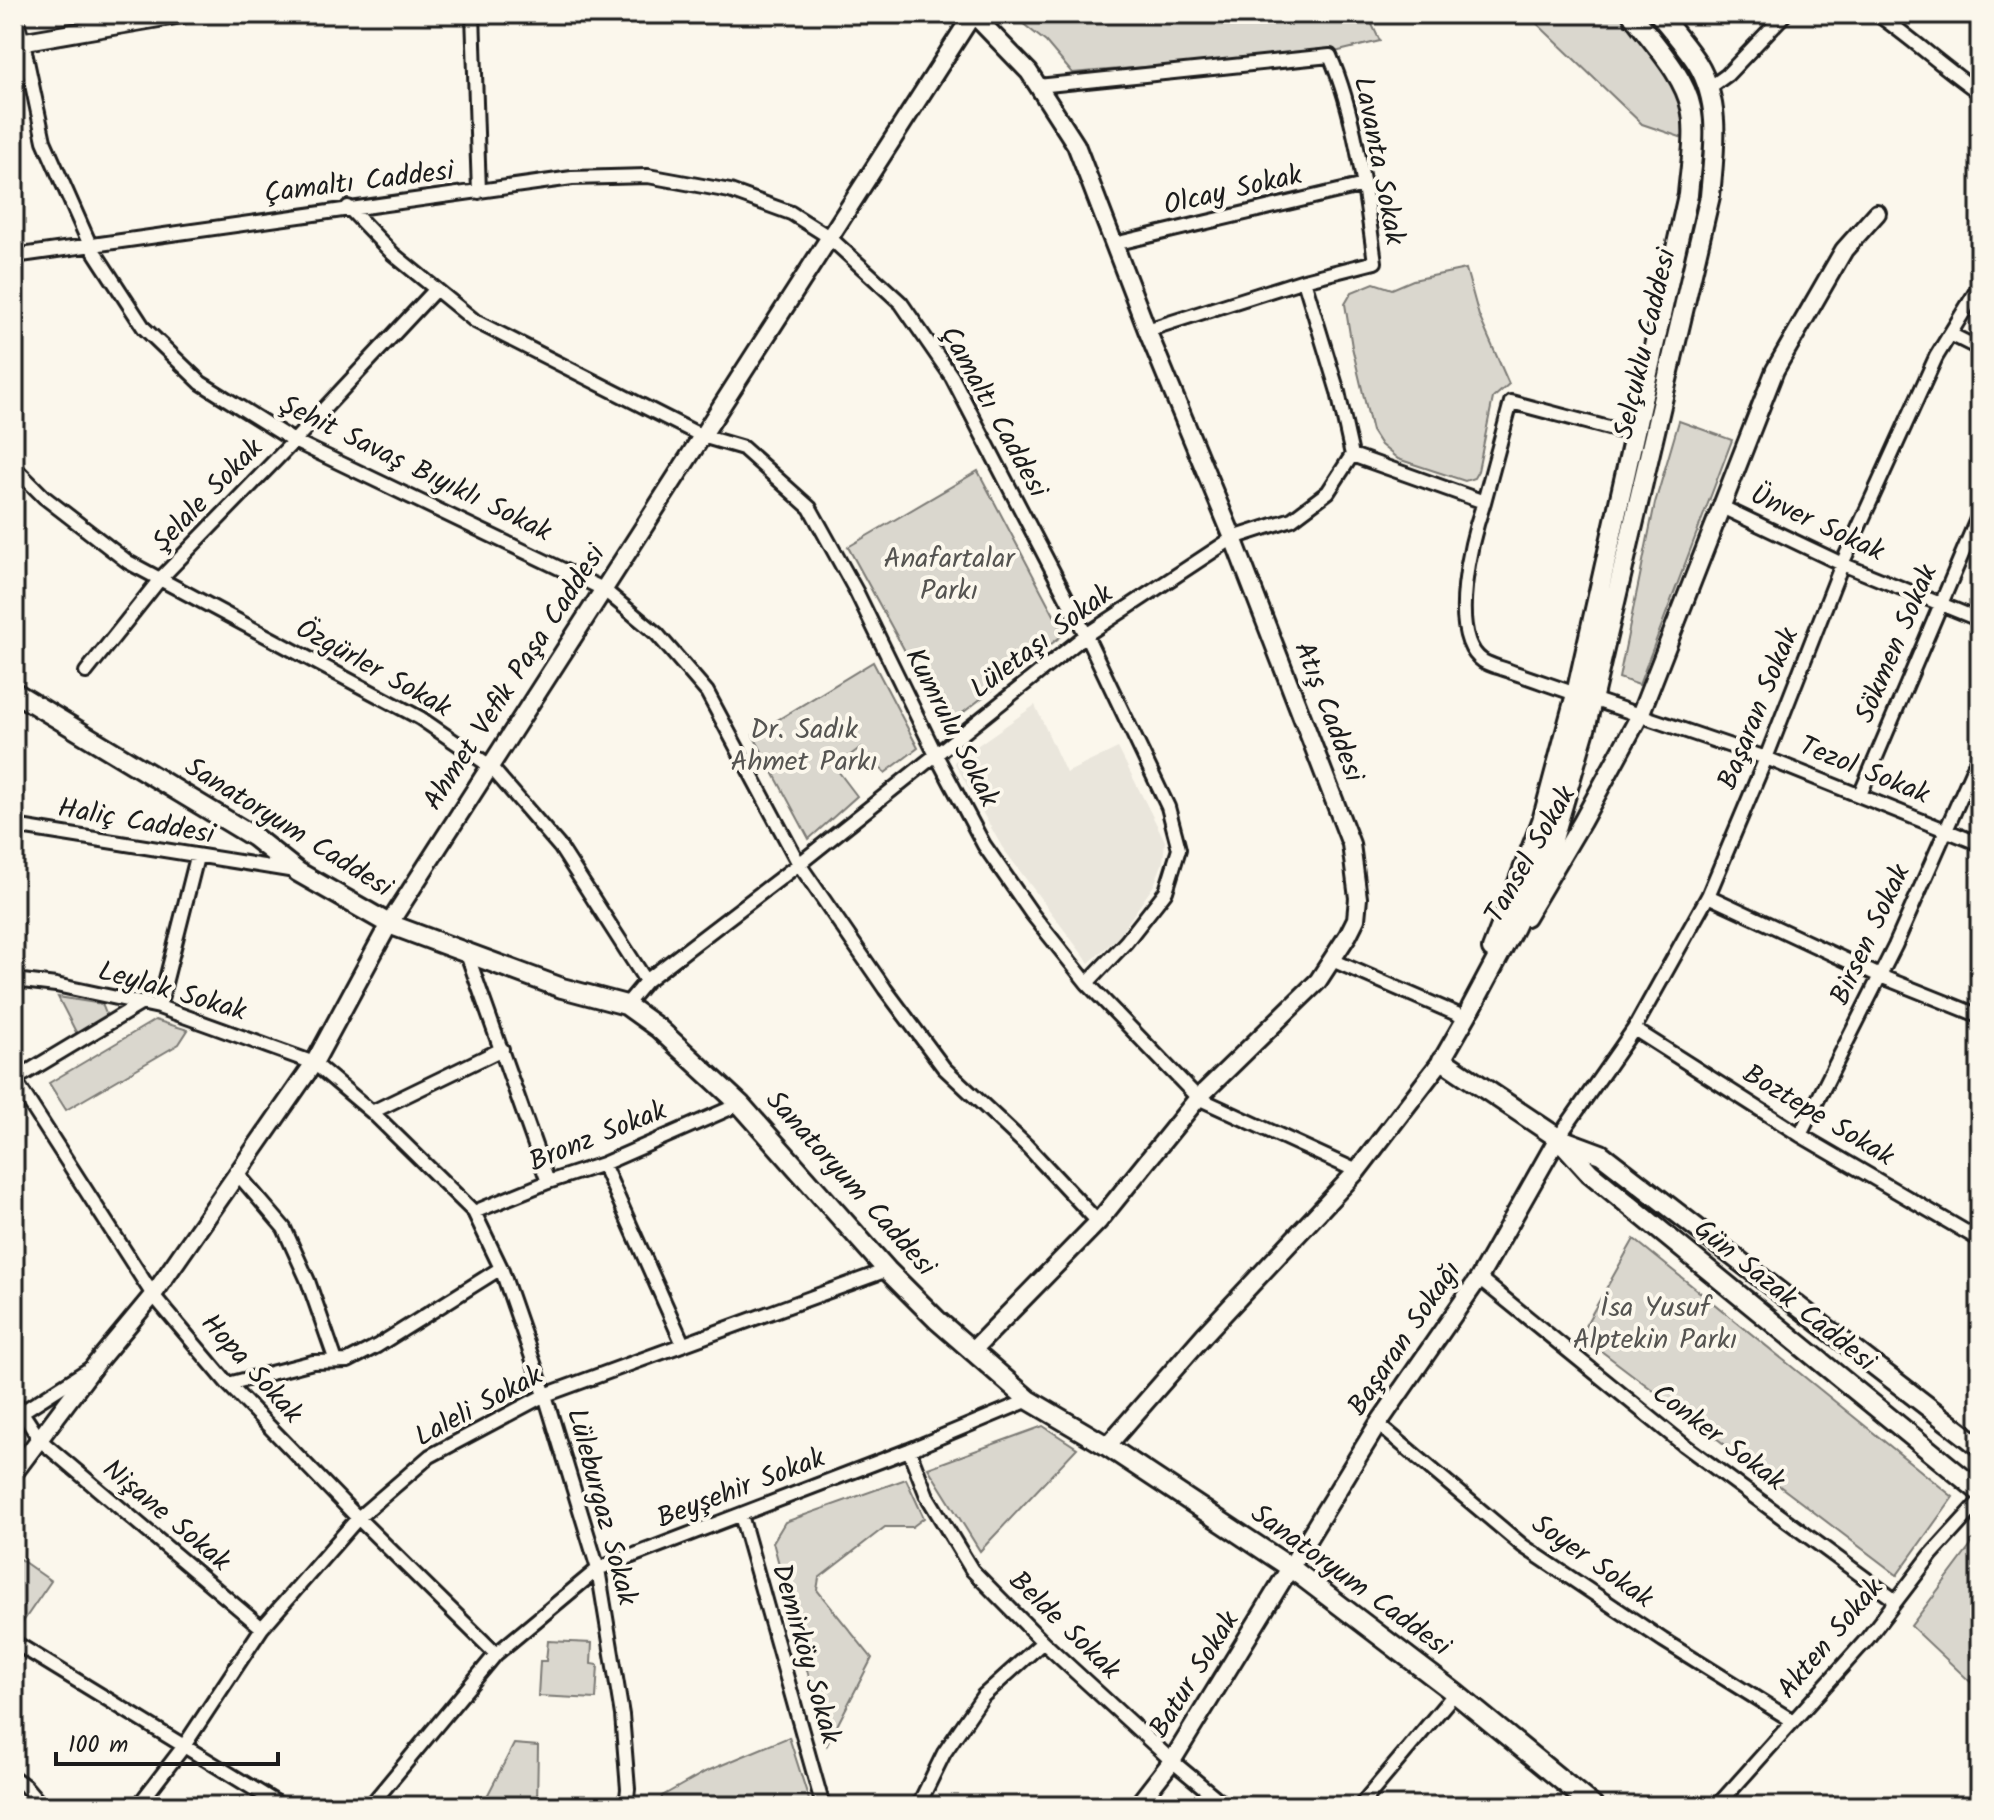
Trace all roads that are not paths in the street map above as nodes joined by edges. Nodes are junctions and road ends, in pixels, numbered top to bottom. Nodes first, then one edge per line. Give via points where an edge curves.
1 (15, 14) edge
2 (182, 14) edge
3 (473, 14) edge
4 (973, 14) edge
5 (1632, 14) edge
6 (1659, 14) edge
7 (1785, 14) edge
8 (1877, 14) edge
9 (118, 19) edge
10 (19, 42) edge
11 (1038, 86) junction
12 (1709, 88) junction
13 (1980, 93) edge
14 (1364, 185) junction
15 (479, 192) junction
16 (348, 207) junction
17 (1877, 213) dead end
18 (829, 237) junction
19 (1114, 244) junction
20 (90, 245) junction
21 (14, 256) edge
22 (1304, 280) junction
23 (1980, 285) edge
24 (436, 289) junction
25 (1147, 330) junction
26 (1950, 334) junction
27 (1980, 349) edge
28 (1635, 435) junction
29 (702, 436) junction
30 (294, 441) junction
31 (1352, 455) junction
32 (14, 467) edge
33 (1484, 502) junction
34 (1722, 507) junction
35 (1980, 512) edge
36 (1233, 538) junction
37 (1842, 564) junction
38 (160, 579) junction
39 (603, 589) junction
40 (1940, 603) junction
41 (1980, 620) edge
42 (1086, 635) junction
43 (86, 672) dead end
44 (14, 692) edge
45 (1584, 696) junction
46 (1640, 715) junction
47 (935, 753) junction
48 (1980, 753) edge
49 (1766, 758) junction
50 (490, 766) junction
51 (1860, 795) junction
52 (14, 826) edge
53 (1947, 830) junction
54 (1980, 844) edge
55 (197, 857) junction
56 (799, 864) junction
57 (298, 872) junction
58 (1708, 896) junction
59 (389, 924) junction
60 (467, 954) junction
61 (1332, 960) junction
62 (1880, 976) junction
63 (14, 980) edge
64 (646, 981) junction
65 (1087, 983) junction
66 (142, 1003) junction
67 (626, 1005) junction
68 (159, 1007) junction
69 (1469, 1013) junction
70 (1980, 1016) edge
71 (1634, 1029) junction
72 (502, 1049) junction
73 (1442, 1060) junction
74 (314, 1063) junction
75 (14, 1080) edge
76 (1198, 1098) junction
77 (740, 1104) junction
78 (372, 1112) junction
79 (1800, 1135) junction
80 (1558, 1138) junction
81 (603, 1164) junction
82 (1357, 1171) junction
83 (236, 1172) junction
84 (548, 1182) junction
85 (474, 1212) junction
86 (1098, 1222) junction
87 (1980, 1240) edge
88 (501, 1268) junction
89 (887, 1270) junction
90 (1479, 1278) junction
91 (153, 1295) junction
92 (683, 1344) junction
93 (972, 1351) junction
94 (336, 1361) junction
95 (95, 1365) junction
96 (228, 1384) junction
97 (545, 1395) junction
98 (14, 1400) edge
99 (1029, 1400) junction
100 (18, 1415) edge
101 (1378, 1424) junction
102 (40, 1440) junction
103 (1107, 1446) junction
104 (1980, 1447) edge
105 (909, 1450) junction
106 (14, 1473) edge
107 (1980, 1492) edge
108 (1980, 1501) edge
109 (741, 1515) junction
110 (358, 1518) junction
111 (1291, 1568) junction
112 (598, 1569) junction
113 (1896, 1601) junction
114 (262, 1628) junction
115 (14, 1642) edge
116 (1043, 1642) junction
117 (496, 1654) junction
118 (1455, 1693) junction
119 (1793, 1721) junction
120 (184, 1746) junction
121 (1172, 1761) junction
122 (14, 1778) edge
123 (42, 1806) edge
124 (138, 1806) edge
125 (282, 1806) edge
126 (370, 1806) edge
127 (626, 1806) edge
128 (823, 1806) edge
129 (918, 1806) edge
130 (1137, 1806) edge
131 (1226, 1806) edge
132 (1360, 1806) edge
133 (1593, 1806) edge
134 (1717, 1806) edge

1 - 10 street, Şehit Savaş Bıyıklı Sokak
2 - 9 street
3 - 15 street
4 - 11 street, Atış Caddesi
4 - 18 street, Ahmet Vefik Paşa Caddesi
5 - 28 main road, Selçuklu Caddesi via 1686,92 1692,110 1685,211
6 - 12 main road, Selçuklu Caddesi via 1697,63
7 - 12 street
8 - 13 street
9 - 10 street
10 - 20 street, Şehit Savaş Bıyıklı Sokak via 44,141
11 - 14 street, Lavanta Sokak via 1330,56
11 - 19 street, Atış Caddesi via 1076,145
12 - 45 main road, Selçuklu Caddesi via 1715,112 1710,196
14 - 19 street, Olcay Sokak
14 - 22 street, Lavanta Sokak via 1375,262
15 - 16 street, Çamaltı Caddesi
15 - 18 street, Çamaltı Caddesi via 572,178 648,176 730,191 791,213
16 - 20 street, Çamaltı Caddesi
16 - 24 street, Kumrulu Sokak
17 - 34 street, Tansel Sokak via 1844,250 1775,370
18 - 29 street, Ahmet Vefik Paşa Caddesi
18 - 42 street, Çamaltı Caddesi via 901,303 952,377
19 - 25 street, Atış Caddesi
20 - 21 street, Çamaltı Caddesi
20 - 30 street, Şehit Savaş Bıyıklı Sokak via 144,328 201,383
22 - 25 street
22 - 31 street
23 - 26 street, Başaran Sokak
24 - 29 street, Kumrulu Sokak via 475,321
24 - 30 street, Şelale Sokak
25 - 36 street, Atış Caddesi
26 - 27 street
26 - 37 street, Başaran Sokak
28 - 33 street via 1511,402
28 - 45 main road, Selçuklu Caddesi
29 - 39 street, Ahmet Vefik Paşa Caddesi
29 - 47 street, Kumrulu Sokak via 743,448 810,508
30 - 38 street, Şelale Sokak
30 - 39 street, Şehit Savaş Bıyıklı Sokak
31 - 33 street
31 - 36 street via 1328,492 1292,519
32 - 38 street, Özgürler Sokak via 128,562
33 - 45 street, Tezol Sokak via 1464,595 1471,650 1485,662
34 - 37 street, Ünver Sokak
34 - 46 street, Tansel Sokak
35 - 40 street, Sökmen Sokak
36 - 42 street, Lületaşı Sokak
36 - 61 street, Atış Caddesi via 1351,844 1356,919
37 - 40 street, Ünver Sokak
37 - 49 street, Başaran Sokak
38 - 43 street, Şelale Sokak
38 - 50 street, Özgürler Sokak via 420,718
39 - 50 street, Ahmet Vefik Paşa Caddesi
39 - 56 street, Şehit Savaş Bıyıklı Sokak via 657,634 707,692
40 - 41 street, Ünver Sokak
40 - 51 street, Sökmen Sokak
42 - 47 street, Lületaşı Sokak
42 - 65 street, Çamaltı Caddesi via 1168,807 1179,849 1166,891
44 - 57 main road, Sanatoryum Caddesi via 254,837
45 - 46 street, Tezol Sokak
45 - 69 main road, Selçuklu Caddesi via 1551,846
46 - 49 street, Tezol Sokak
46 - 69 street, Tansel Sokak
47 - 56 street, Lületaşı Sokak
47 - 65 street, Kumrulu Sokak via 984,845
48 - 53 street, Birsen Sokak
49 - 51 street, Tezol Sokak
49 - 58 street, Başaran Sokak
50 - 59 street, Ahmet Vefik Paşa Caddesi
50 - 64 street, Özgürler Sokak via 560,847
51 - 53 street, Tezol Sokak
52 - 55 street, Haliç Caddesi
53 - 54 street, Tezol Sokak
53 - 62 street, Birsen Sokak
55 - 57 street, Haliç Caddesi
55 - 68 street
56 - 64 street, Lületaşı Sokak
56 - 86 street, Şehit Savaş Bıyıklı Sokak via 944,1068
57 - 59 main road, Sanatoryum Caddesi
58 - 62 street
58 - 71 street, Başaran Sokak
59 - 60 main road, Sanatoryum Caddesi
59 - 74 street, Ahmet Vefik Paşa Caddesi
60 - 67 main road, Sanatoryum Caddesi
60 - 72 street
61 - 69 street
61 - 76 street, Atış Caddesi via 1318,981
62 - 70 street
62 - 79 street, Birsen Sokak
63 - 66 street, Leylak Sokak
64 - 67 street, Lületaşı Sokak
65 - 76 street, Kumrulu Sokak
66 - 68 street, Leylak Sokak
66 - 75 street
67 - 77 main road, Sanatoryum Caddesi
68 - 74 street, Leylak Sokak
69 - 73 street, Tansel Sokak
71 - 79 street, Boztepe Sokak
71 - 80 street, Başaran Sokak
72 - 78 street
72 - 84 street
73 - 80 main road, Gün Sazak Caddesi
73 - 82 street, Tansel Sokak
74 - 78 street, Lüleburgaz Sokak
74 - 83 street, Ahmet Vefik Paşa Caddesi
75 - 91 street, Hopa Sokak
76 - 82 street, Kumrulu Sokak
76 - 86 street, Atış Caddesi
77 - 81 street, Bronz Sokak
77 - 89 main road, Sanatoryum Caddesi
78 - 85 street, Lüleburgaz Sokak
79 - 87 street, Boztepe Sokak
80 - 90 street, Başaran Sokağı
80 - 104 main road, Gün Sazak Caddesi via 1601,1154
80 - 107 main road, Gün Sazak Caddesi via 1590,1173
81 - 84 street, Bronz Sokak
81 - 92 street
82 - 103 street, Tansel Sokak
83 - 91 street, Ahmet Vefik Paşa Caddesi
83 - 94 street via 284,1228
84 - 85 street, Bronz Sokak
85 - 88 street, Lüleburgaz Sokak
86 - 93 street, Atış Caddesi
88 - 94 street via 377,1346 348,1361
88 - 97 street, Lüleburgaz Sokak
89 - 92 street, Laleli Sokak
89 - 93 main road, Sanatoryum Caddesi
90 - 101 street, Başaran Sokağı
90 - 113 street, Conker Sokak via 1684,1445
91 - 95 street, Ahmet Vefik Paşa Caddesi
91 - 96 street, Hopa Sokak
92 - 97 street, Laleli Sokak
93 - 99 main road, Sanatoryum Caddesi
94 - 96 street
95 - 100 street, Ahmet Vefik Paşa Caddesi
95 - 102 street, Ahmet Vefik Paşa Caddesi
96 - 110 street, Hopa Sokak
97 - 110 street, Laleli Sokak via 430,1456
97 - 112 street, Lüleburgaz Sokak
98 - 100 street, Nişane Sokak
99 - 103 main road, Sanatoryum Caddesi
99 - 105 street, Beyşehir Sokak
100 - 102 street, Nişane Sokak
101 - 111 street, Başaran Sokağı
101 - 119 street, Soyer Sokak via 1523,1546
102 - 106 street, Ahmet Vefik Paşa Caddesi
102 - 114 street, Nişane Sokak
103 - 111 main road, Sanatoryum Caddesi
105 - 109 street, Beyşehir Sokak
105 - 116 street, Belde Sokak via 927,1496 972,1570
108 - 113 street, Akten Sokak
109 - 112 street, Beyşehir Sokak
109 - 128 street, Demirköy Sokak
110 - 114 street, Laleli Sokak
110 - 117 street, Hopa Sokak
111 - 118 main road, Sanatoryum Caddesi
111 - 121 street, Batur Sokak
112 - 117 street, Beyşehir Sokak
112 - 127 street, Lüleburgaz Sokak via 622,1715
113 - 119 street, Akten Sokak
114 - 120 street, Laleli Sokak
115 - 120 street
116 - 121 street, Belde Sokak
116 - 129 street via 983,1696 944,1753
117 - 126 street, Beyşehir Sokak
118 - 132 street
118 - 133 main road, Sanatoryum Caddesi
119 - 134 street, Akten Sokak
120 - 124 street, Laleli Sokak
120 - 125 street
121 - 130 street, Batur Sokak
121 - 131 street, Belde Sokak
122 - 123 street

